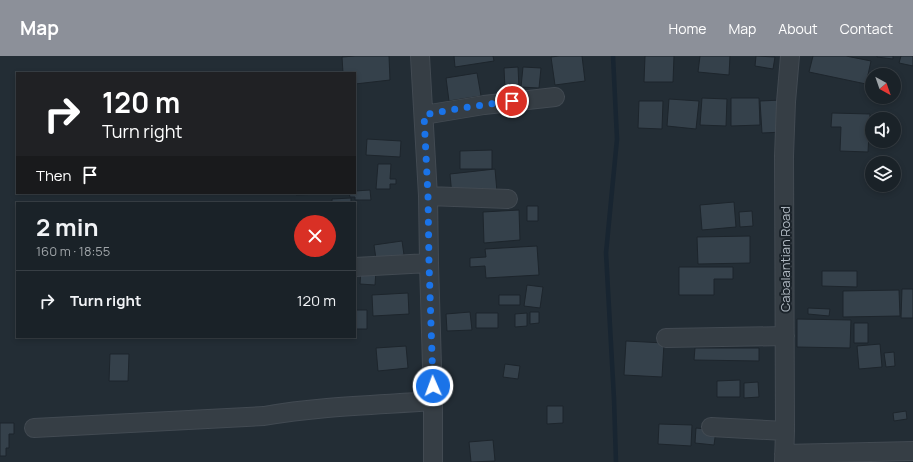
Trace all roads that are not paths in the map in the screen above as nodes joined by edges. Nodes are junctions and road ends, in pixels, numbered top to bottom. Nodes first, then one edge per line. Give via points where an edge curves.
1 (420, 56) edge
2 (790, 56) edge
3 (554, 97) dead end
4 (424, 115) junction
5 (428, 196) junction
6 (508, 199) dead end
7 (429, 263) junction
8 (356, 268) edge
9 (785, 336) junction
10 (666, 338) dead end
11 (433, 401) junction
12 (711, 427) dead end
13 (34, 428) dead end
14 (785, 431) junction
15 (913, 451) edge
16 (784, 458) edge
17 (434, 462) edge

1 - 4 street
2 - 9 street, Cabalantian Road via 784,156
3 - 4 street
4 - 5 street
5 - 6 street
5 - 7 street
7 - 8 street
7 - 11 street
9 - 10 street
9 - 14 street, Cabalantian Road
11 - 13 street via 317,409 264,416
11 - 17 street
12 - 14 street
14 - 16 street, Cabalantian Road
15 - 16 street

